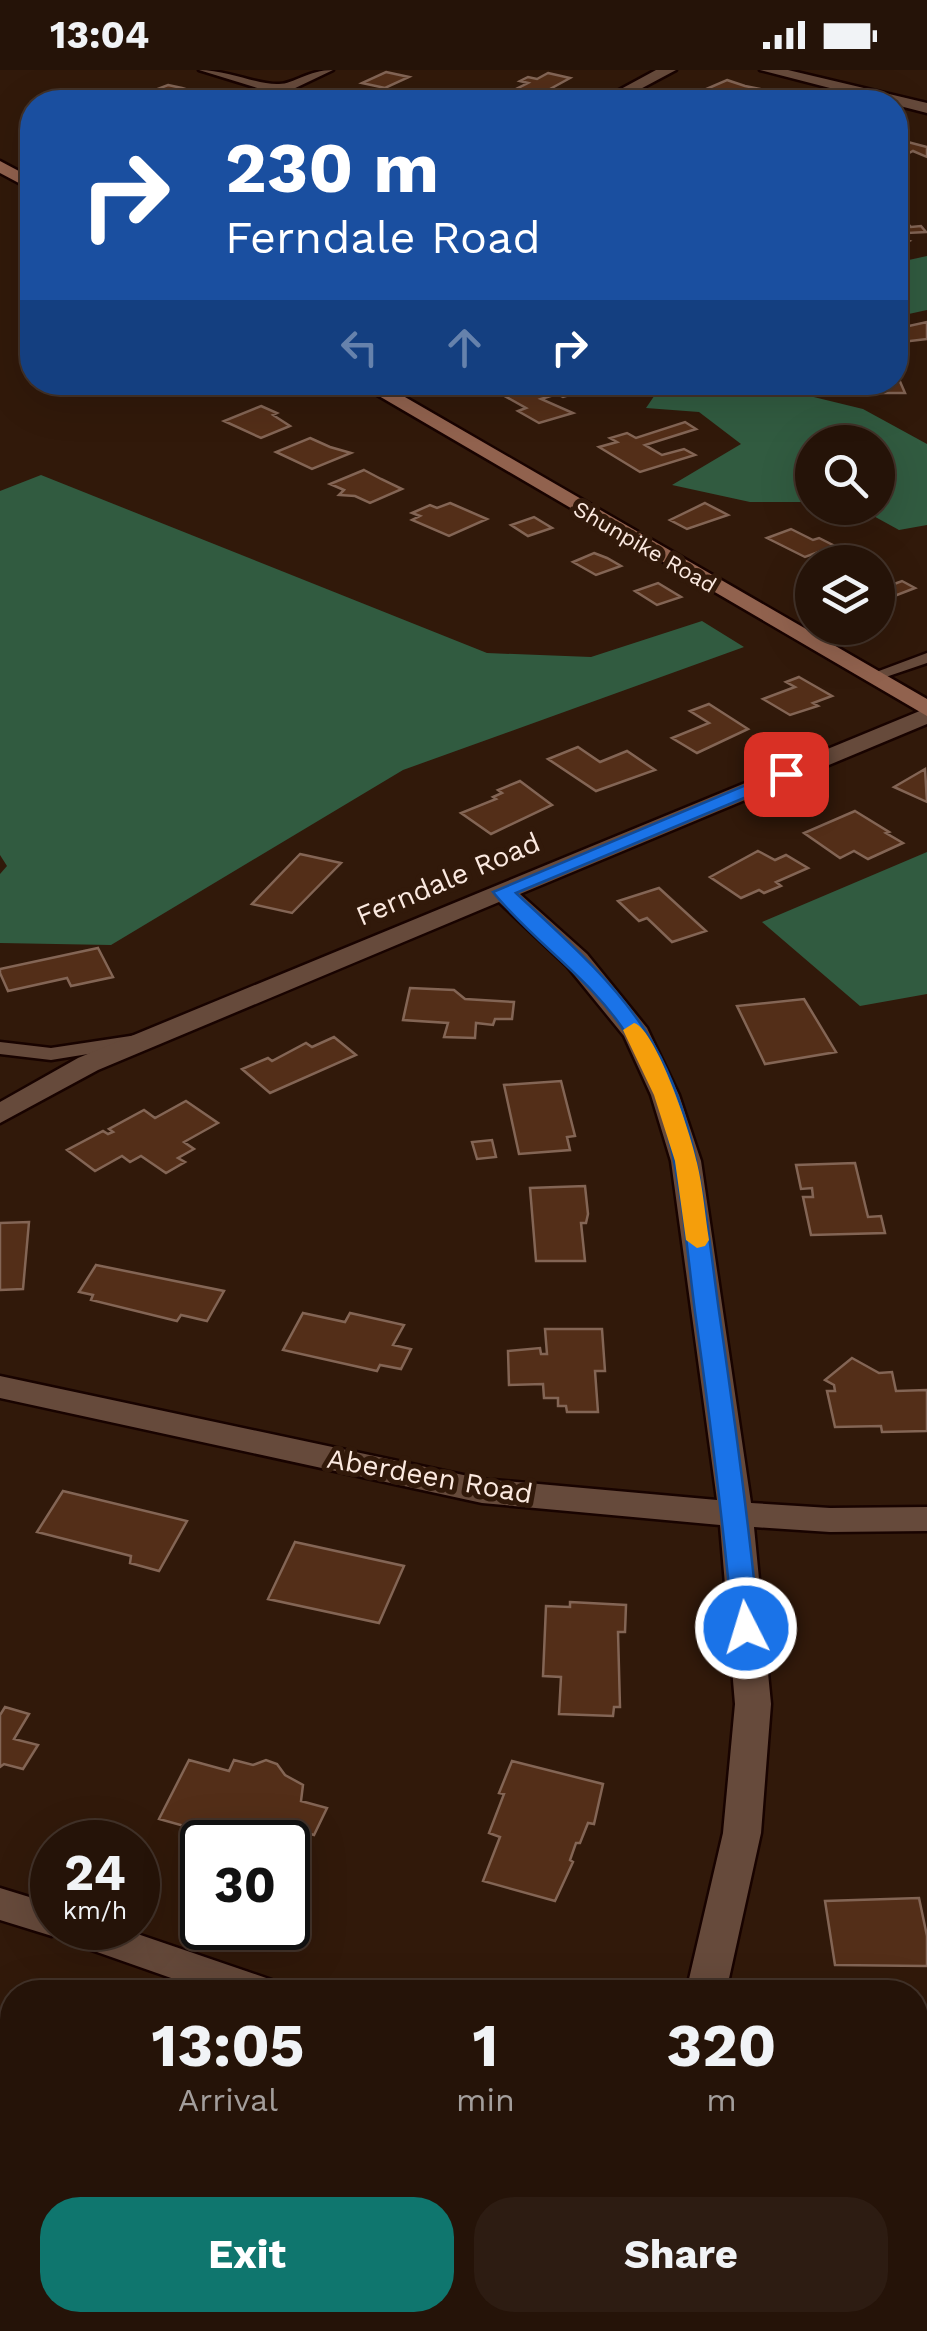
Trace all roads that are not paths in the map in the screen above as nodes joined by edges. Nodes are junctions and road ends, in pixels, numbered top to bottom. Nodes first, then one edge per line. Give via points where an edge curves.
1 (208, 70) edge
2 (326, 70) edge
3 (668, 70) edge
4 (768, 70) edge
5 (282, 90) joint
6 (629, 90) edge
7 (852, 90) edge
8 (386, 395) edge
9 (927, 658) edge
10 (871, 677) junction
11 (927, 712) edge
12 (503, 892) junction
13 (148, 1039) junction
14 (0, 1048) edge
15 (0, 1114) edge
16 (0, 1386) edge
17 (736, 1514) junction
18 (927, 1519) edge
19 (0, 1904) edge
20 (30, 1913) edge
21 (137, 1950) edge
22 (224, 1980) edge
23 (709, 1980) edge

1 - 5 street
2 - 5 street
3 - 6 street
4 - 7 street
8 - 10 main road, Shunpike Road
9 - 10 lane
10 - 11 main road, Shunpike Road
11 - 12 street, Ferndale Road
12 - 13 street, Ferndale Road
12 - 17 street via 576,960 637,1034 665,1095 686,1161
13 - 14 lane via 50,1054
13 - 15 street, Ferndale Road
16 - 17 street, Aberdeen Road via 482,1492
17 - 18 street, Aberdeen Road
17 - 23 street via 753,1704 742,1833
19 - 20 street
21 - 22 street

